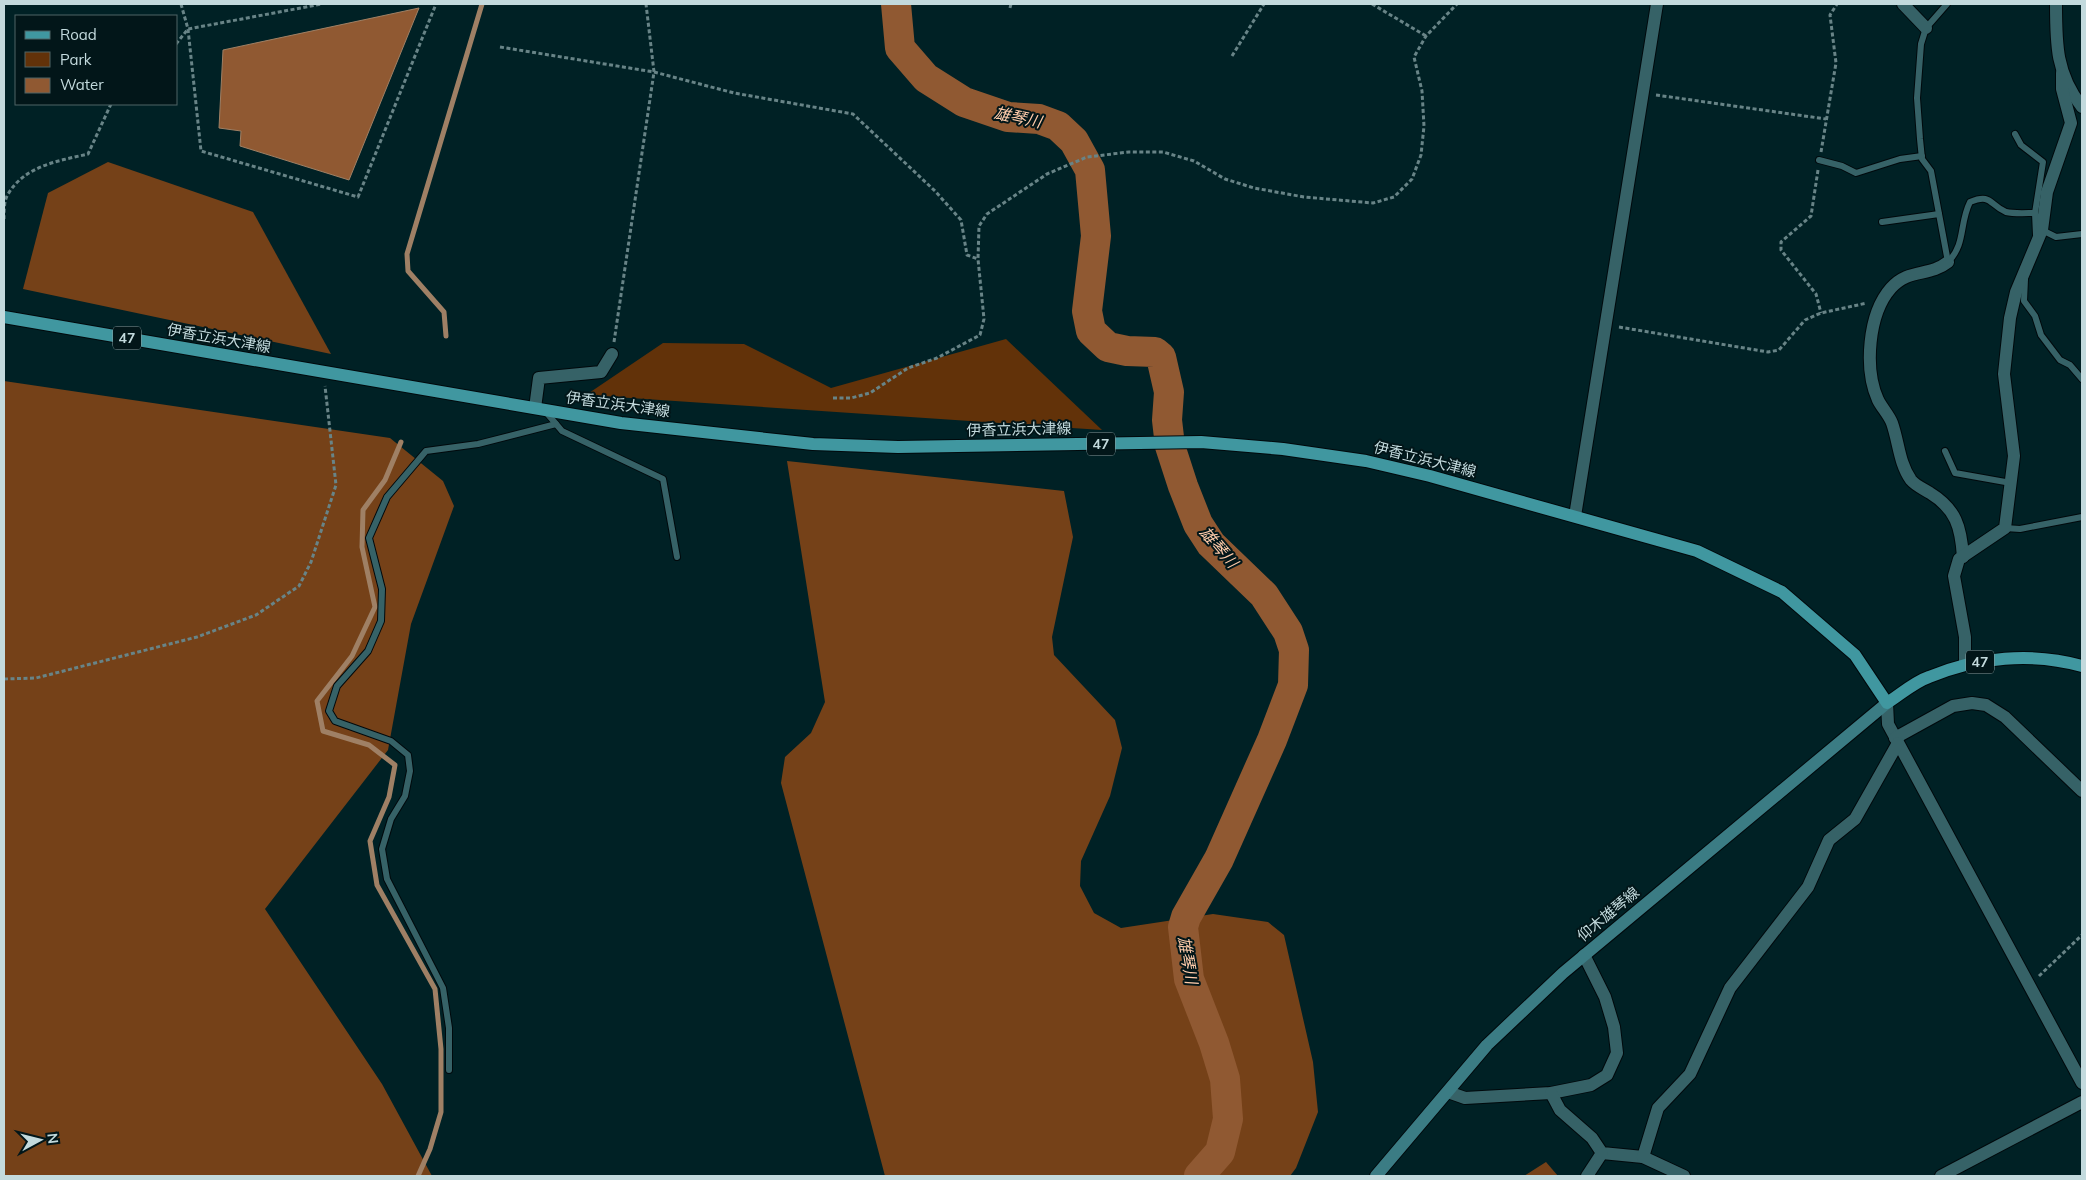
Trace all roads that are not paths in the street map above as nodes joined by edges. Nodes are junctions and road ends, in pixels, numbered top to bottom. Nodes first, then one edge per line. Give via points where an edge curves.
1 (1657, 4) edge
2 (1903, 4) edge
3 (1947, 4) edge
4 (2056, 4) edge
5 (1926, 28) junction
6 (2062, 73) junction
7 (2082, 107) edge
8 (2015, 134) dead end
9 (1922, 156) junction
10 (1819, 160) road end
11 (2035, 213) junction
12 (1939, 214) junction
13 (1882, 222) dead end
14 (2042, 230) junction
15 (2082, 234) edge
16 (2036, 244) junction
17 (1948, 262) junction
18 (2026, 268) junction
19 (4, 317) edge
20 (612, 354) road end
21 (2082, 379) edge
22 (540, 409) junction
23 (556, 424) junction
24 (1945, 451) dead end
25 (2011, 483) junction
26 (1575, 516) junction
27 (2082, 517) edge
28 (2005, 528) junction
29 (1963, 556) junction
30 (677, 557) dead end
31 (1965, 665) junction
32 (2082, 666) edge
33 (1887, 703) junction
34 (1897, 741) junction
35 (2082, 791) edge
36 (1584, 955) junction
37 (449, 1070) dead end
38 (2082, 1083) edge
39 (1448, 1092) junction
40 (1551, 1093) junction
41 (2082, 1102) edge
42 (1602, 1153) junction
43 (1643, 1157) junction
44 (1376, 1176) edge
45 (1587, 1176) edge
46 (1684, 1176) edge
47 (1941, 1176) edge

1 - 26 street
2 - 5 street
3 - 5 lane
4 - 6 street via 2057,55
5 - 9 lane via 1921,44 1917,98
6 - 7 street
6 - 14 street via 2062,89 2071,123 2047,192
8 - 11 lane via 2020,145 2043,162
9 - 10 lane via 1900,159 1856,173
9 - 12 lane via 1931,170
11 - 16 lane
11 - 17 lane via 2007,212 1989,199 1970,202 1959,248
12 - 13 lane
12 - 17 lane
14 - 15 lane via 2056,238
14 - 16 street
16 - 18 street
17 - 29 street via 1925,273 1904,276 1881,302 1873,326 1872,377 1878,400 1891,421 1902,466 1913,483 1945,502 1958,522
18 - 21 lane via 2024,301 2035,316 2041,335 2060,360 2070,365
18 - 25 street via 2010,318 2004,374 2014,456
19 - 22 main road, 伊香立浜大津線 / 47
20 - 22 street via 601,372 540,378
22 - 23 lane
22 - 26 main road, 伊香立浜大津線 / 47 via 621,423 813,444 898,447 1200,442 1283,449 1366,461
23 - 30 lane via 562,431 663,479
23 - 37 lane via 478,444 426,451 387,497 369,538 382,589 381,621 368,651 337,686 329,710 335,721 391,741 408,755 410,771 405,796 391,819 382,849 387,879 443,988 449,1028
24 - 25 lane via 1955,473
25 - 28 street
26 - 33 main road, 伊香立浜大津線 / 47 via 1697,550 1782,592 1855,655
27 - 28 lane via 2020,529
28 - 29 street
29 - 31 street via 1954,576 1965,637
31 - 32 main road, 47 via 2027,657
31 - 33 main road, 47 via 1927,677
33 - 34 street via 1888,724
33 - 36 main road, 仰木雄琴線
34 - 35 street via 1953,706 1986,705 2005,717
34 - 38 street
34 - 43 street via 1856,819 1829,840 1808,887 1730,988 1690,1074 1658,1108
36 - 39 main road, 仰木雄琴線 via 1487,1045
36 - 40 street via 1605,997 1614,1027 1617,1053 1606,1075 1591,1085
39 - 40 street via 1465,1098
39 - 44 main road, 仰木雄琴線
40 - 42 street via 1560,1110 1592,1138
41 - 47 street
42 - 43 street
42 - 45 street
43 - 46 street

